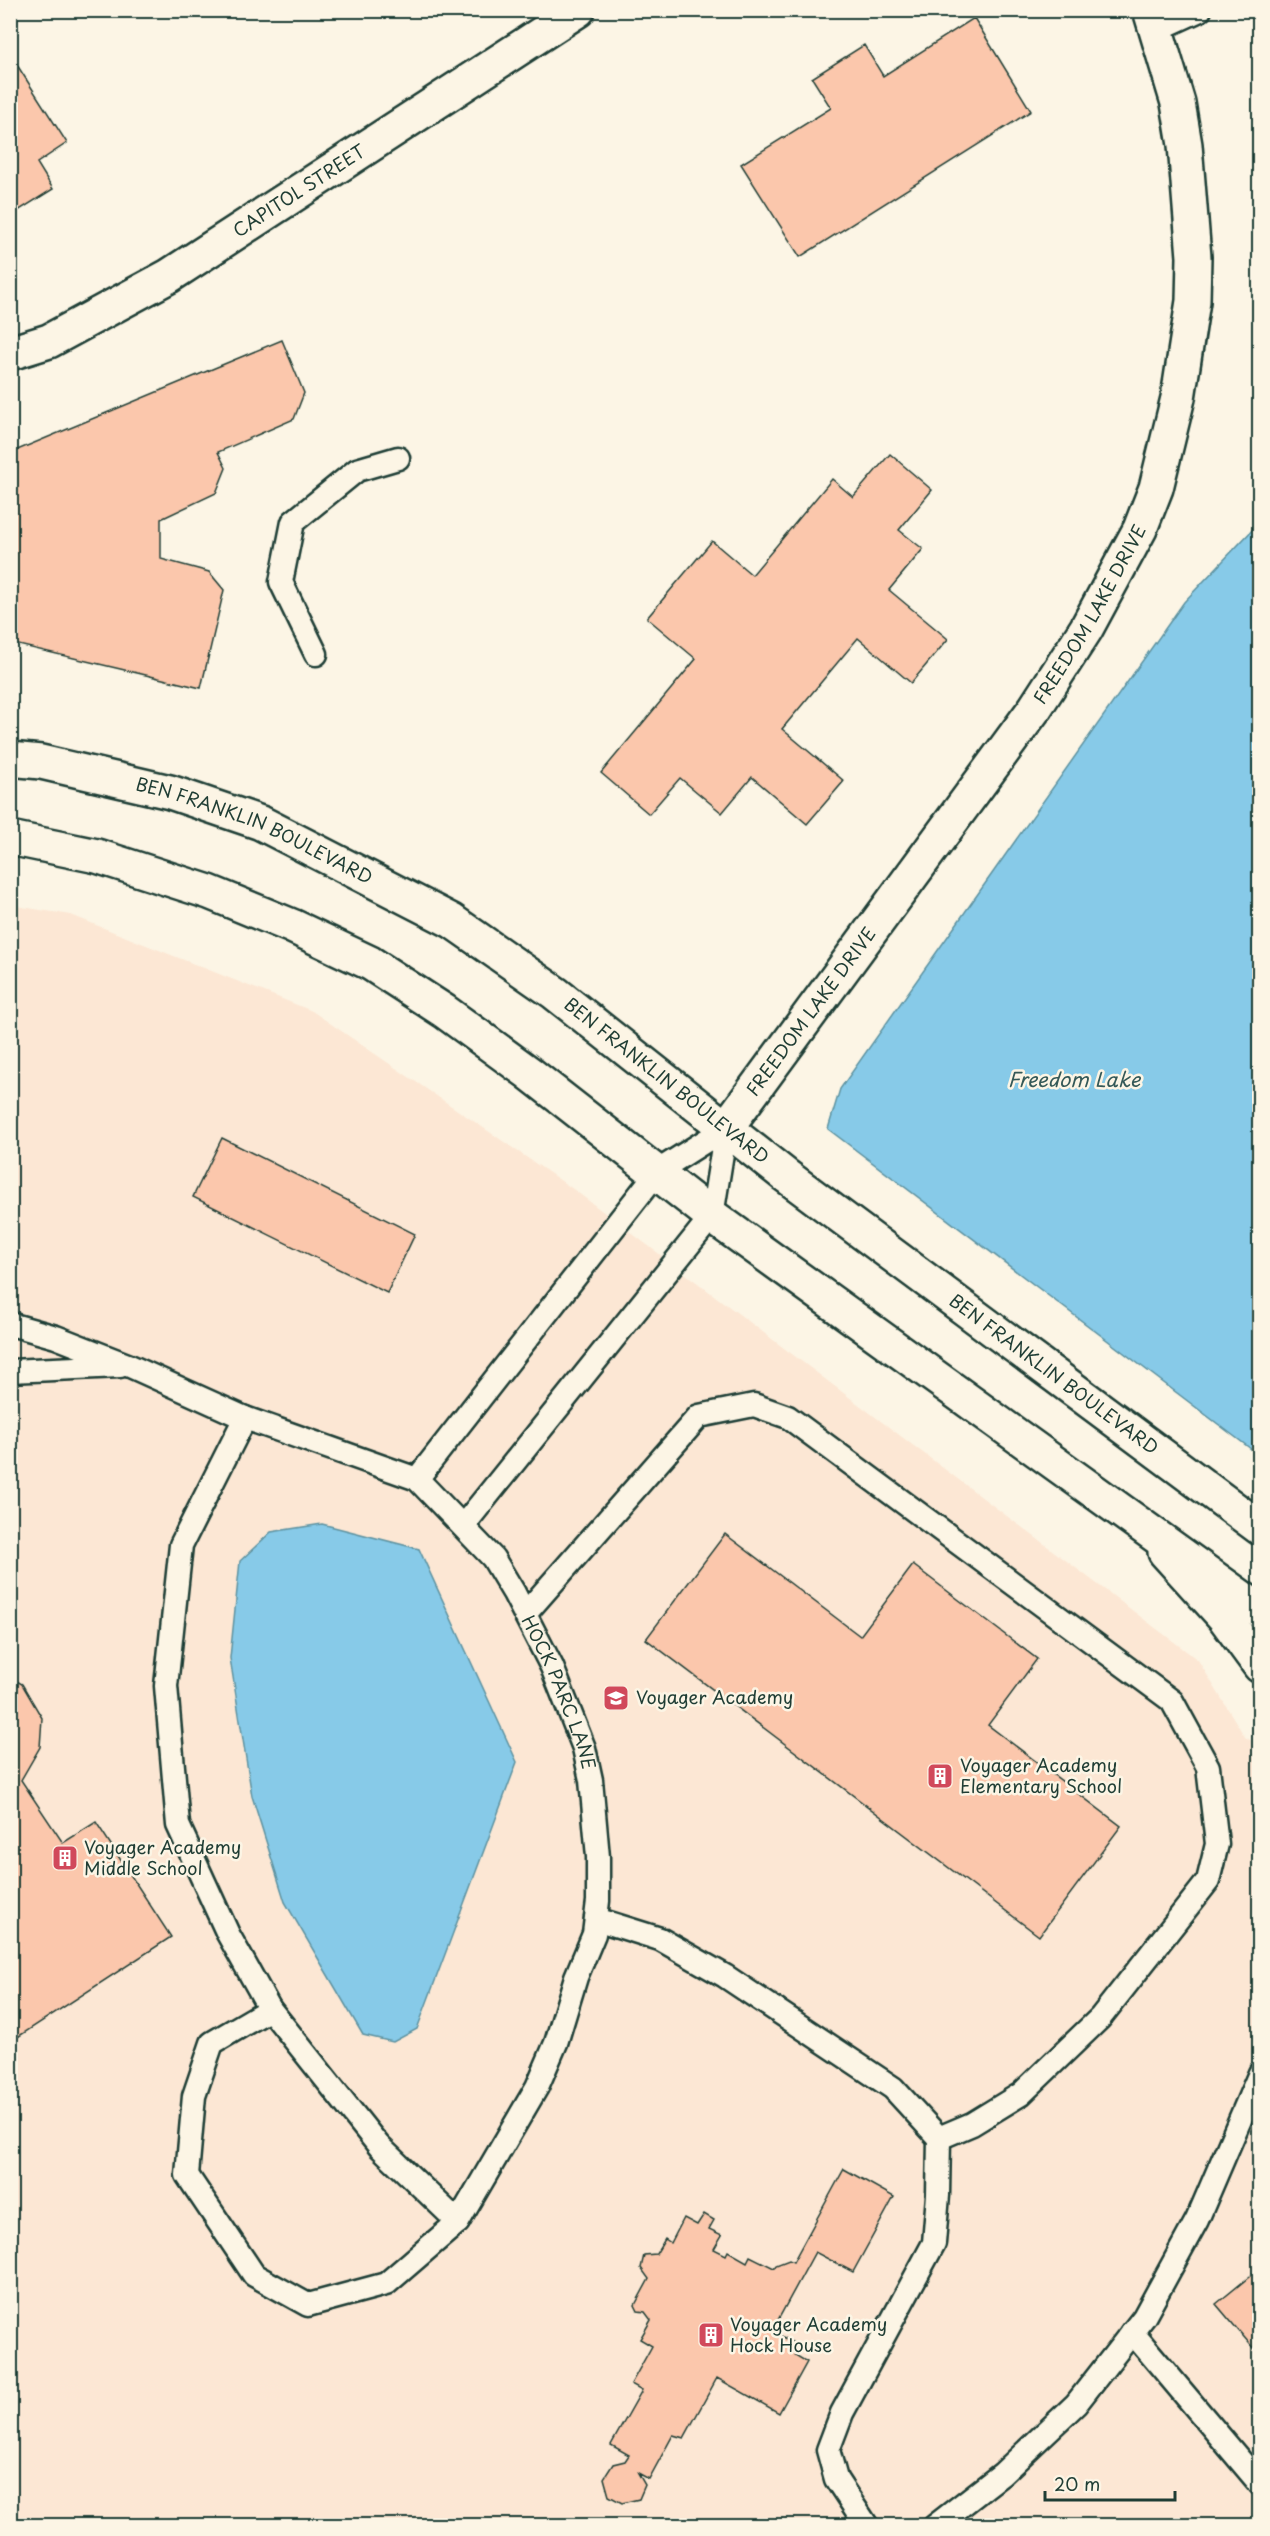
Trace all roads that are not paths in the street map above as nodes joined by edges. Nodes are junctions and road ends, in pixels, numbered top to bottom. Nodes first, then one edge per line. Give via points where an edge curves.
1 (578, 10) edge
2 (1200, 10) edge
3 (1153, 20) edge
4 (10, 353) edge
5 (398, 458) dead end
6 (316, 654) dead end
7 (10, 759) edge
8 (10, 838) edge
9 (726, 1128) junction
10 (658, 1171) junction
11 (712, 1216) junction
12 (10, 1324) edge
13 (130, 1366) junction
14 (10, 1371) edge
15 (245, 1418) junction
16 (417, 1479) junction
17 (463, 1526) junction
18 (1260, 1528) edge
19 (1148, 1533) junction
20 (1260, 1611) edge
21 (525, 1614) junction
22 (1260, 1666) edge
23 (596, 1919) junction
24 (270, 2008) junction
25 (1260, 2073) edge
26 (939, 2138) junction
27 (458, 2222) junction
28 (1132, 2332) junction
29 (1260, 2484) edge
30 (867, 2526) edge
31 (935, 2526) edge

1 - 4 street, CAPITOL STREET via 169,276 49,341
2 - 3 lane
3 - 9 street, FREEDOM LAKE DRIVE via 1178,103 1194,257 1188,348 1156,488 1140,529 1086,629 1035,708
5 - 6 lane via 357,470 293,522 280,582
7 - 9 street, BEN FRANKLIN BOULEVARD via 41,762 170,792 261,823 346,865 452,921 555,993
8 - 10 street via 96,856 209,892 370,963 444,1011
9 - 10 lane
9 - 11 lane
9 - 18 street, BEN FRANKLIN BOULEVARD
10 - 11 street
10 - 16 lane
11 - 17 lane
11 - 19 street
12 - 13 lane, HOCK PARC LANE
13 - 14 lane, HOCK PARC LANE
13 - 15 lane, HOCK PARC LANE
15 - 16 lane, HOCK PARC LANE
15 - 24 lane via 181,1545 166,1686 178,1825 228,1934
16 - 17 lane, HOCK PARC LANE
17 - 21 lane, HOCK PARC LANE via 493,1558
19 - 20 street
19 - 22 street via 1224,1617
21 - 23 lane, HOCK PARC LANE via 561,1687 584,1748 598,1857
21 - 26 lane via 699,1416 754,1405 788,1417 1172,1701 1208,1767 1217,1844 1208,1881 1100,2018 1021,2094 972,2124
23 - 26 lane via 660,1939 725,1976 893,2088
23 - 27 lane, HOCK PARC LANE via 556,2043 537,2086
24 - 27 lane via 379,2146
24 - 27 lane, HOCK PARC LANE via 212,2043 194,2096 187,2175 254,2275 308,2305 386,2284
25 - 28 lane via 1197,2220
26 - 30 lane via 934,2243 842,2413 828,2450 836,2479
28 - 29 lane
28 - 31 lane via 1076,2404 1002,2474

